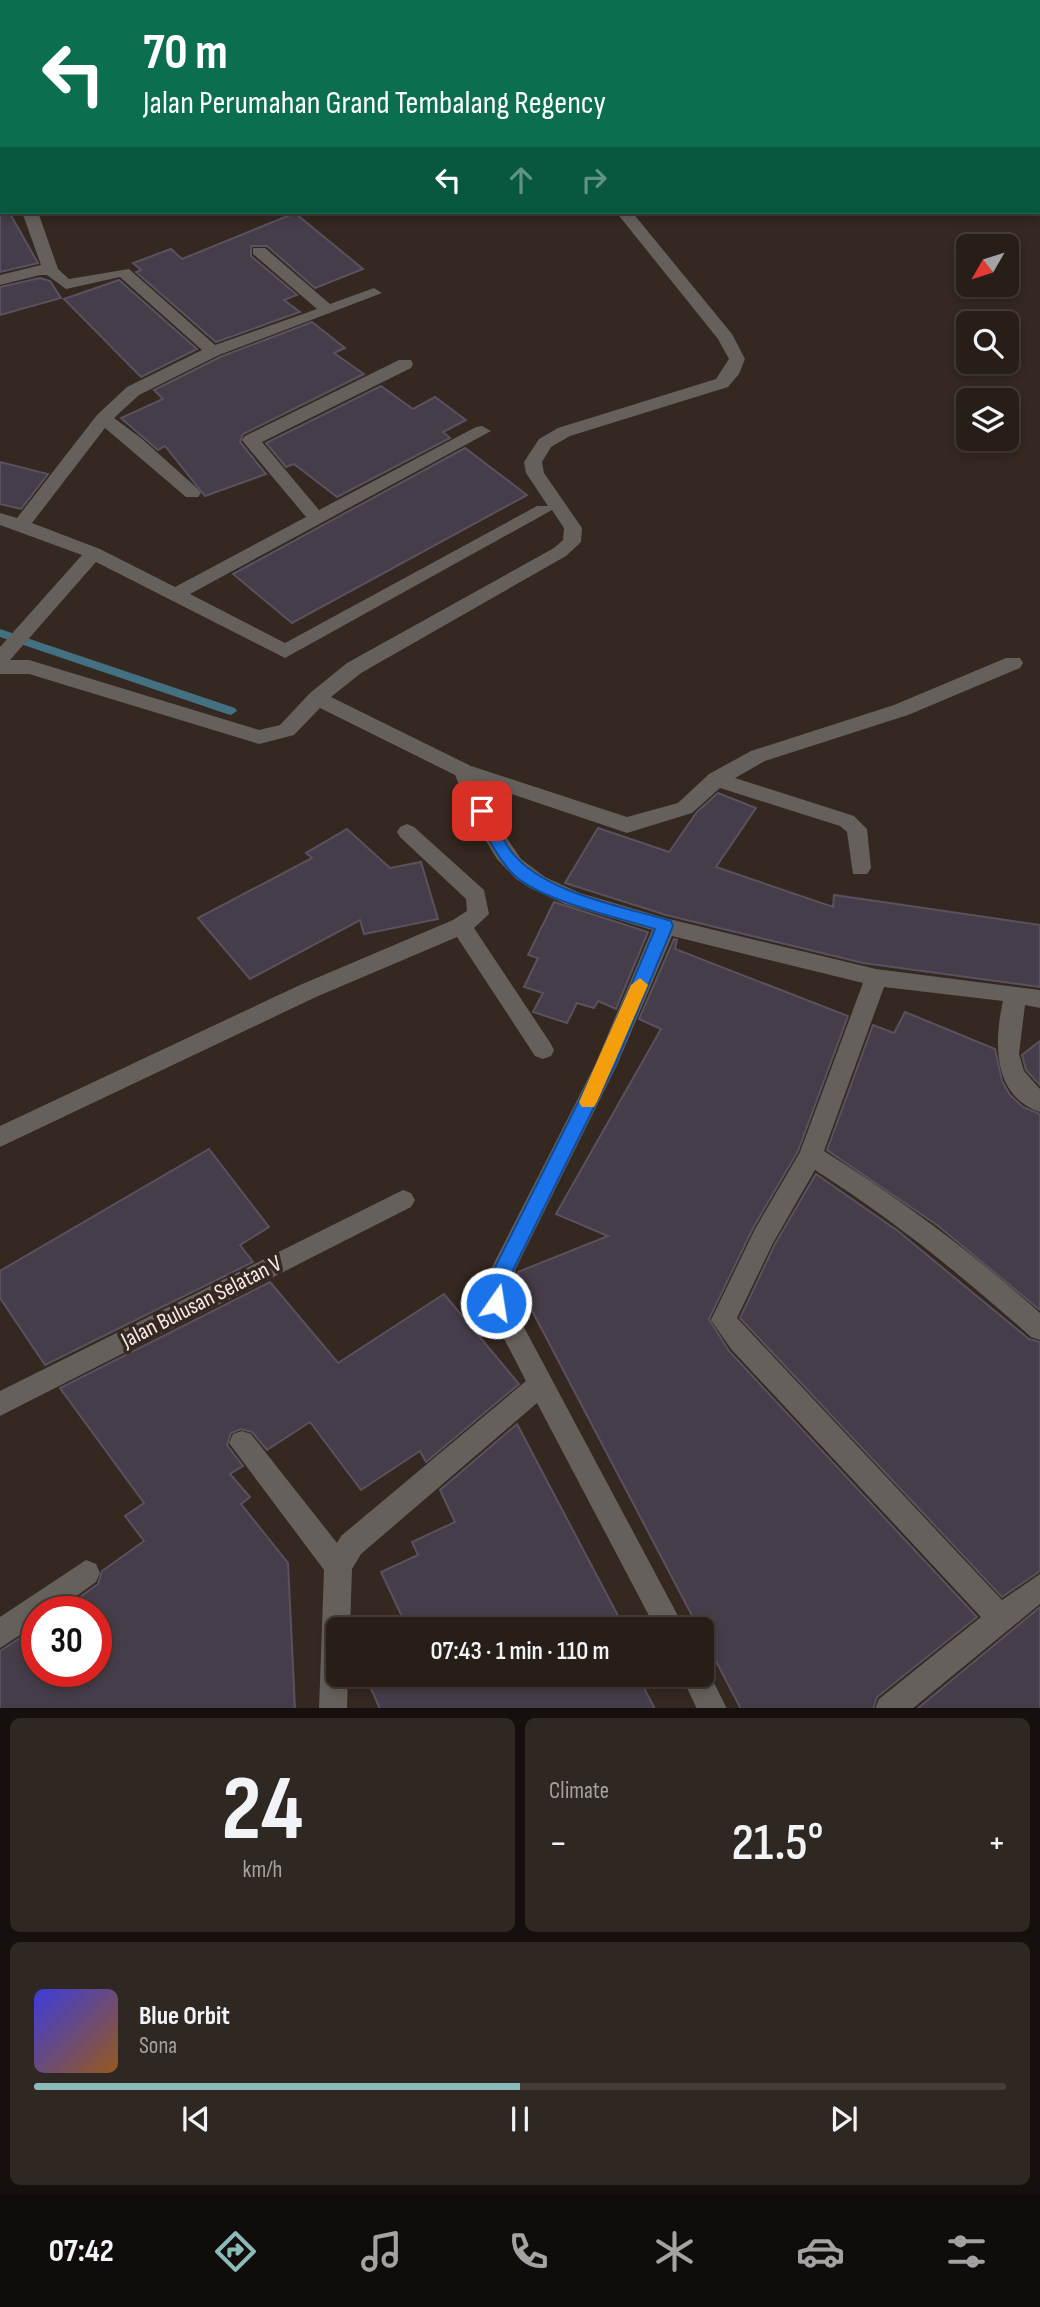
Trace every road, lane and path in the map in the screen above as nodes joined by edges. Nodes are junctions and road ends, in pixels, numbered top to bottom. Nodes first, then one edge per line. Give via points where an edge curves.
1 (31, 214) edge
2 (626, 214) edge
3 (259, 251) dead end
4 (51, 271) junction
5 (0, 280) edge
6 (374, 293) dead end
7 (319, 313) junction
8 (213, 351) junction
9 (405, 364) dead end
10 (103, 419) junction
11 (482, 431) dead end
12 (192, 493) dead end
13 (542, 510) dead end
14 (0, 519) edge
15 (317, 519) junction
16 (21, 524) junction
17 (94, 553) junction
18 (176, 594) junction
19 (1, 661) edge
20 (1013, 663) dead end
21 (317, 698) junction
22 (464, 771) junction
23 (716, 779) junction
24 (407, 832) dead end
25 (860, 868) dead end
26 (461, 926) junction
27 (665, 926) junction
28 (876, 978) junction
29 (1016, 994) junction
30 (1040, 999) edge
31 (543, 1050) dead end
32 (1040, 1103) edge
33 (0, 1137) edge
34 (811, 1155) junction
35 (403, 1200) dead end
36 (1040, 1329) edge
37 (541, 1384) junction
38 (0, 1404) edge
39 (242, 1443) dead end
40 (338, 1566) junction
41 (86, 1573) dead end
42 (1040, 1587) edge
43 (665, 1617) edge
44 (1002, 1620) junction
45 (0, 1634) edge
46 (701, 1687) edge
47 (333, 1708) edge
48 (712, 1708) edge
49 (890, 1708) edge

1 - 4 street
2 - 21 street via 726,338 737,359 731,373 722,383 564,432 545,443 533,462 535,473 573,528 572,542 354,668
3 - 7 street
4 - 5 street
4 - 8 street via 66,284 123,272
6 - 7 street
7 - 8 street
8 - 10 street via 132,391
9 - 15 street via 251,440
10 - 12 street
10 - 16 street
11 - 15 street
13 - 18 street via 285,651
14 - 16 street
15 - 18 street
16 - 17 street
17 - 18 street
17 - 19 street
19 - 21 street via 259,737 287,730
20 - 23 street via 901,710 758,756
21 - 22 street
22 - 23 street via 627,825 685,808
22 - 27 street via 504,853 522,872 546,888
23 - 25 street via 847,821 857,830
24 - 26 street via 476,897 478,914
26 - 31 street
26 - 33 street via 308,991
27 - 28 street
27 - 37 street via 606,1065 504,1267 496,1303
28 - 29 street
28 - 34 street
29 - 30 street
29 - 32 street via 1006,1036 1008,1068
34 - 36 street via 892,1206
34 - 44 street via 764,1236 724,1320
35 - 38 street, Jalan Bulusan Selatan V
37 - 40 street via 351,1545
37 - 43 street
39 - 40 street
40 - 47 street
41 - 45 street
42 - 44 street
44 - 49 street
46 - 48 street

